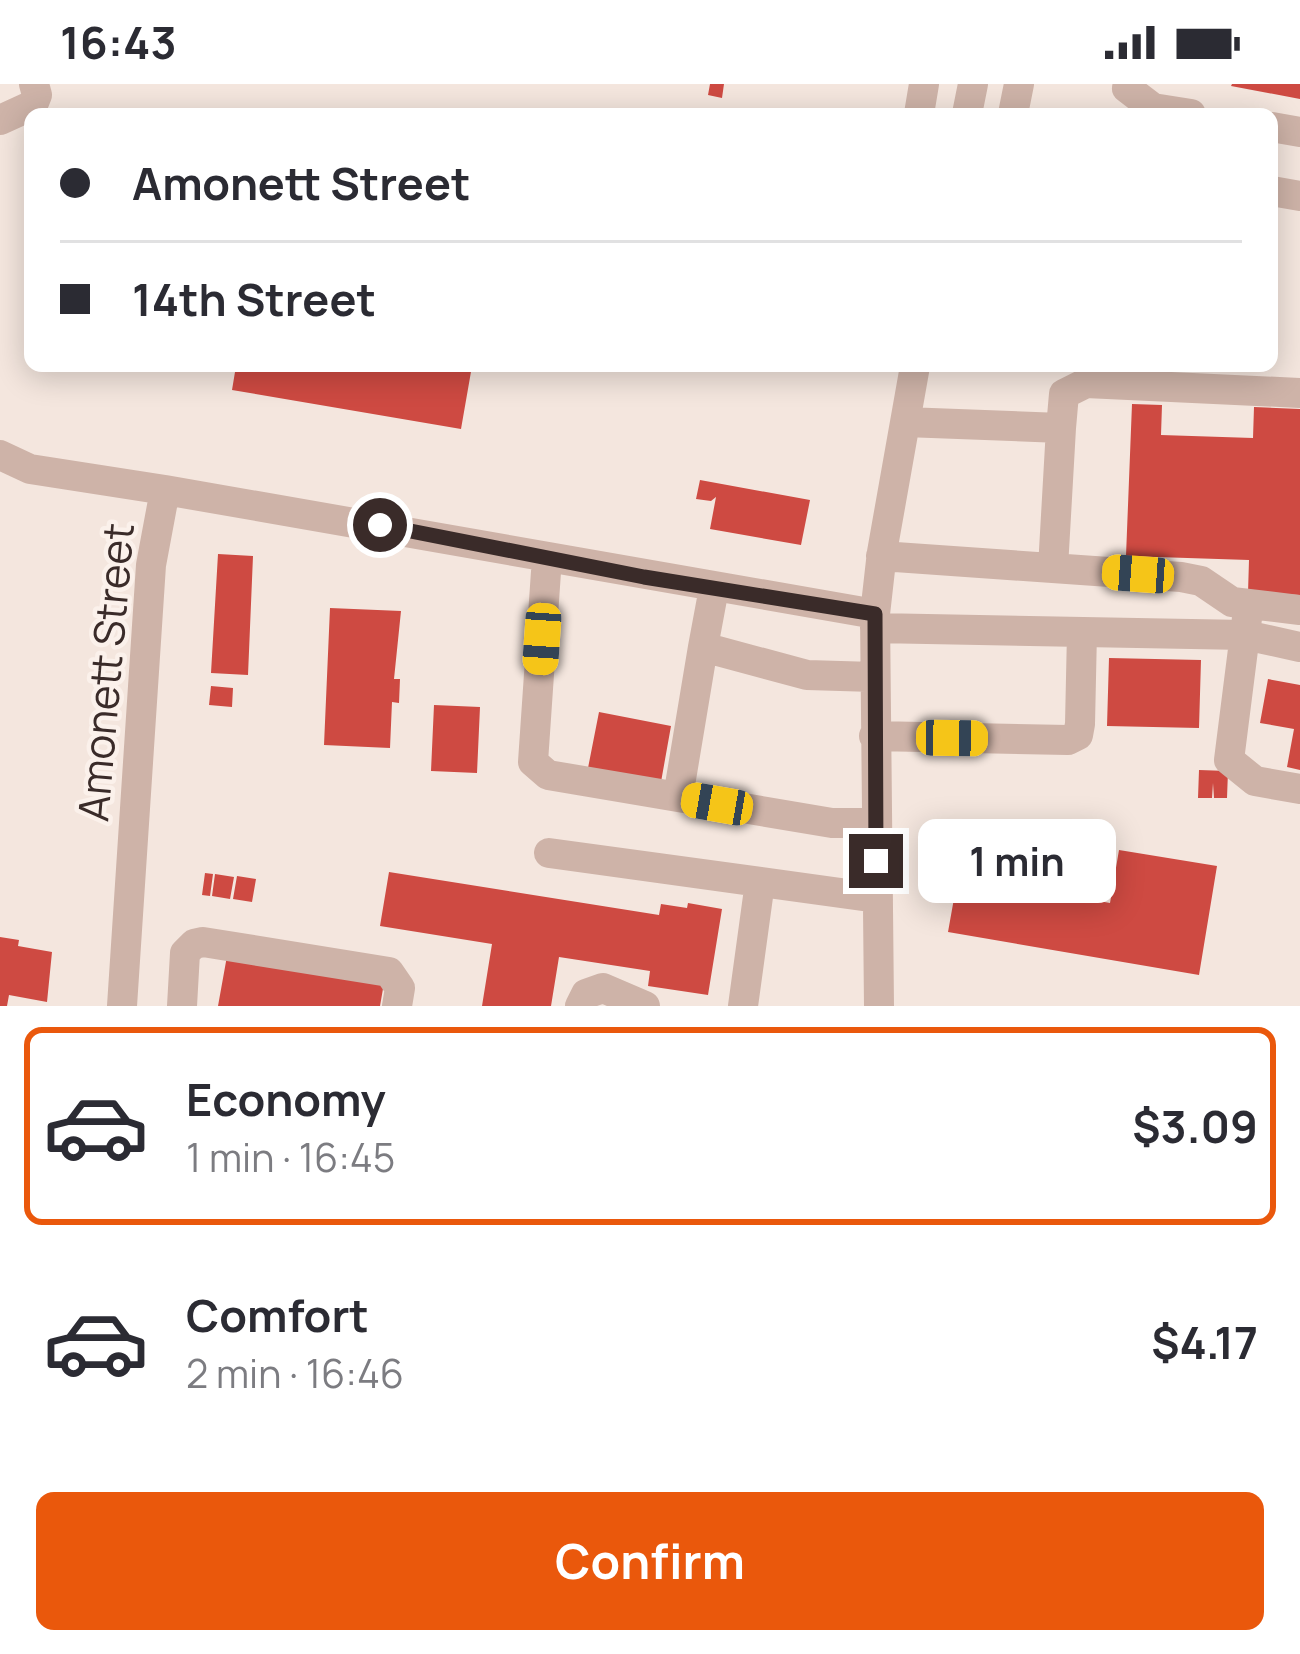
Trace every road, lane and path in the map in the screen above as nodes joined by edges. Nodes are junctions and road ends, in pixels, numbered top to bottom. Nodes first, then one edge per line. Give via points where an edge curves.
1 (1128, 84) edge
2 (33, 95) edge
3 (1153, 108) edge
4 (0, 120) edge
5 (914, 372) edge
6 (1165, 376) edge
7 (1300, 393) edge
8 (905, 422) junction
9 (1060, 428) junction
10 (0, 455) edge
11 (15, 472) edge
12 (165, 490) junction
13 (881, 556) junction
14 (547, 557) junction
15 (1053, 568) junction
16 (714, 588) junction
17 (1300, 610) edge
18 (875, 621) junction
19 (1247, 621) junction
20 (1082, 632) junction
21 (703, 647) junction
22 (1300, 647) edge
23 (874, 677) junction
24 (874, 736) junction
25 (1300, 789) edge
26 (678, 797) junction
27 (875, 823) junction
28 (549, 853) dead end
29 (760, 882) junction
30 (877, 898) junction
31 (122, 1006) edge
32 (182, 1006) edge
33 (397, 1006) edge
34 (580, 1006) edge
35 (645, 1006) edge
36 (743, 1006) edge
37 (879, 1006) edge

1 - 3 street
2 - 4 street
5 - 8 street
6 - 7 street
6 - 9 street via 1072,387
8 - 9 street
8 - 13 street
9 - 15 street
10 - 11 street
11 - 12 street
12 - 14 street, Amonett Street
12 - 31 street, Amonett Street via 151,565
13 - 15 street
13 - 18 street
14 - 16 street, Amonett Street
14 - 26 street via 533,762 548,775
15 - 19 street via 1201,580
16 - 18 street, Amonett Street
16 - 21 street
17 - 19 street
18 - 20 street, Amonett Street
18 - 23 street
19 - 20 street, Amonett Street
19 - 22 street
19 - 25 street via 1228,760 1255,781
20 - 24 street via 1080,724 1068,740
21 - 23 street via 807,675
21 - 26 street
23 - 24 street
24 - 27 street
26 - 27 street
27 - 30 street
28 - 29 street
29 - 30 street
29 - 36 street
30 - 37 street
32 - 33 street via 185,953 203,943 389,972 400,988
34 - 35 street via 603,988

